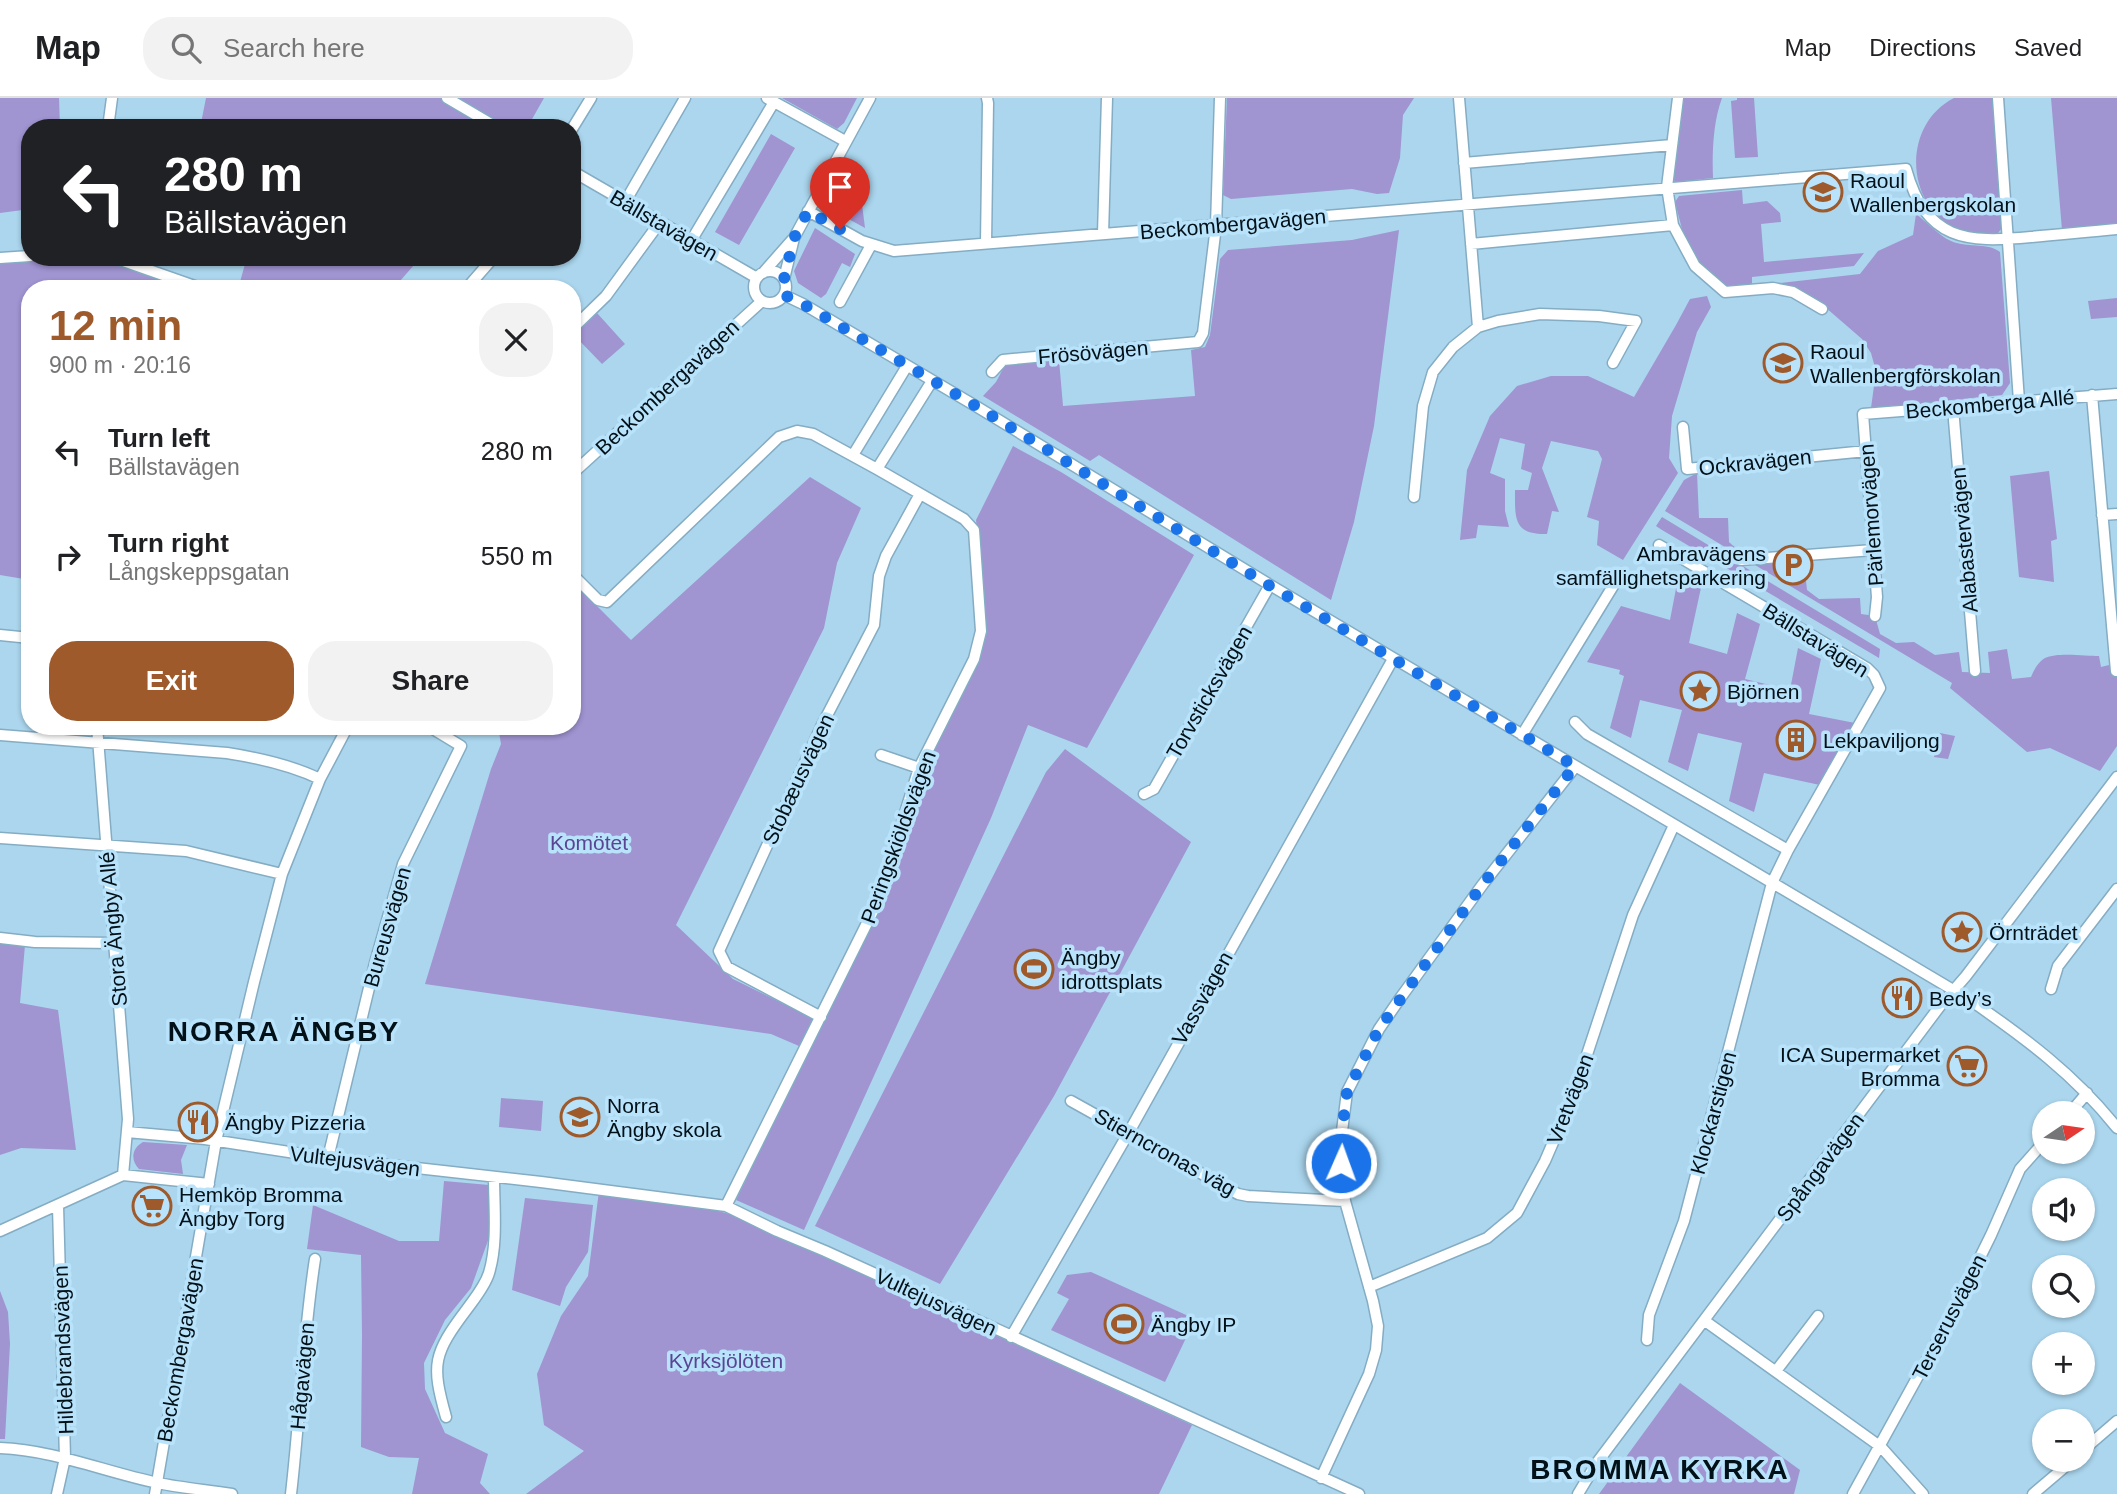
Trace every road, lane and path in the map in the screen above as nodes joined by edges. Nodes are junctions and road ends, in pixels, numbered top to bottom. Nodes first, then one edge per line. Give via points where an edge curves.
1 (112, 98) edge
2 (447, 98) edge
3 (590, 98) edge
4 (685, 98) edge
5 (870, 98) edge
6 (986, 98) edge
7 (1107, 98) edge
8 (1220, 98) edge
9 (1459, 98) edge
10 (1678, 98) edge
11 (1998, 98) edge
12 (771, 100) edge
13 (109, 119) edge
14 (483, 119) edge
15 (578, 119) edge
16 (845, 141) junction
17 (1672, 145) junction
18 (1464, 163) junction
19 (581, 175) edge
20 (1667, 187) junction
21 (625, 202) junction
22 (1468, 204) junction
23 (808, 211) junction
24 (660, 222) junction
25 (1673, 225) junction
26 (1216, 226) junction
27 (2117, 229) edge
28 (1103, 234) junction
29 (794, 238) junction
30 (2009, 239) junction
31 (691, 241) junction
32 (986, 243) junction
33 (1471, 244) junction
34 (871, 245) junction
35 (21, 257) edge
36 (0, 258) edge
37 (138, 266) edge
38 (486, 266) edge
39 (760, 276) junction
40 (784, 279) junction
41 (177, 280) edge
42 (474, 280) edge
43 (784, 295) junction
44 (762, 301) junction
45 (840, 302) dead end
46 (1822, 309) dead end
47 (581, 320) edge
48 (1478, 327) junction
49 (1613, 363) dead end
50 (906, 366) junction
51 (992, 372) dead end
52 (932, 381) junction
53 (2117, 394) edge
54 (2092, 396) junction
55 (2020, 401) junction
56 (1953, 408) junction
57 (1863, 414) joint
58 (1683, 427) dead end
59 (1866, 451) junction
60 (853, 455) junction
61 (581, 466) edge
62 (877, 469) junction
63 (920, 494) junction
64 (1414, 497) dead end
65 (2117, 514) edge
66 (2102, 515) junction
67 (1659, 545) dead end
68 (1872, 550) junction
69 (1741, 561) dead end
70 (1620, 573) dead end
71 (581, 583) edge
72 (1270, 586) junction
73 (2114, 607) edge
74 (1875, 616) dead end
75 (0, 635) edge
76 (21, 637) edge
77 (1393, 659) junction
78 (1975, 671) dead end
79 (2116, 671) edge
80 (1576, 722) dead end
81 (1522, 734) junction
82 (0, 735) edge
83 (98, 735) edge
84 (343, 735) edge
85 (443, 735) edge
86 (98, 744) junction
87 (881, 755) dead end
88 (1575, 766) junction
89 (919, 768) junction
90 (2117, 776) edge
91 (320, 779) junction
92 (1144, 794) dead end
93 (1674, 825) junction
94 (0, 838) edge
95 (106, 846) junction
96 (1788, 850) junction
97 (282, 874) junction
98 (1772, 883) junction
99 (2117, 889) edge
100 (0, 938) edge
101 (114, 943) junction
102 (2051, 989) dead end
103 (1954, 990) junction
104 (821, 1017) junction
105 (2087, 1093) junction
106 (1071, 1101) dead end
107 (2080, 1101) edge
108 (2117, 1128) edge
109 (127, 1132) junction
110 (1129, 1132) junction
111 (216, 1141) junction
112 (2032, 1155) edge
113 (328, 1158) junction
114 (123, 1175) junction
115 (494, 1177) junction
116 (209, 1184) junction
117 (1345, 1201) junction
118 (58, 1206) junction
119 (726, 1206) junction
120 (0, 1231) edge
121 (314, 1259) dead end
122 (1369, 1287) junction
123 (1818, 1316) dead end
124 (1705, 1321) junction
125 (1011, 1337) junction
126 (1647, 1340) dead end
127 (1776, 1371) junction
128 (446, 1418) dead end
129 (2117, 1422) edge
130 (2095, 1440) edge
131 (1881, 1447) junction
132 (0, 1448) edge
133 (65, 1458) junction
134 (2059, 1472) edge
135 (1321, 1478) junction
136 (156, 1488) edge
137 (57, 1494) edge
138 (232, 1494) edge
139 (291, 1494) edge
140 (1359, 1494) edge
141 (1578, 1494) edge
142 (1853, 1494) edge
143 (1923, 1494) edge
144 (2033, 1494) edge

1 - 13 street
2 - 14 street
3 - 15 street
4 - 21 street
5 - 16 street
6 - 32 street
7 - 28 street
8 - 26 street
9 - 18 street
10 - 17 street
11 - 30 street
12 - 16 street
12 - 31 street
16 - 23 street
17 - 18 street
17 - 20 street
18 - 22 street
19 - 21 street, Bällstavägen
20 - 22 street, Beckombergavägen
20 - 25 street
20 - 30 street, Beckombergavägen via 1906,169 1920,206 1939,225 1960,237
21 - 24 street, Bällstavägen
22 - 26 street, Beckombergavägen
22 - 33 street
23 - 29 street
23 - 34 street, Beckombergavägen
24 - 31 street, Bällstavägen
24 - 47 street via 606,296
25 - 33 street
25 - 46 street via 1695,267 1725,292 1773,288 1793,292
26 - 28 street, Beckombergavägen
26 - 51 street, Frösövägen via 1203,333 1198,342 1003,360
27 - 30 street
28 - 32 street, Beckombergavägen
29 - 39 street
29 - 40 street
30 - 55 street
31 - 39 street, Bällstavägen
32 - 34 street, Beckombergavägen via 894,251
33 - 48 street
34 - 45 street
35 - 36 street
37 - 41 street
38 - 42 street
39 - 40 street, Bällstavägen via 776,272
39 - 44 street via 755,292
40 - 43 street
43 - 44 street via 773,303
43 - 50 street
44 - 61 street, Beckombergavägen
48 - 49 street via 1540,314 1636,321
48 - 64 street via 1453,347 1433,372 1423,406
50 - 52 street
50 - 60 street
52 - 62 street
52 - 72 street
53 - 54 street, Beckomberga Allé
54 - 55 street, Beckomberga Allé
54 - 66 street
55 - 56 street, Beckomberga Allé
56 - 57 street, Beckomberga Allé
56 - 78 street, Alabastervägen
57 - 59 street, Pärlemorvägen
58 - 59 street, Ockravägen via 1687,469
59 - 68 street, Pärlemorvägen
60 - 62 street, Peringskiöldsvägen
60 - 71 street, Peringskiöldsvägen via 813,434 797,431 779,437 607,602 598,600
62 - 63 street, Peringskiöldsvägen
63 - 89 street, Peringskiöldsvägen via 964,519 974,530 981,631 974,659
63 - 104 street, Stobæusvägen via 886,556 874,625 822,725 719,951 727,967
65 - 66 street
66 - 73 street
67 - 96 street, Bällstavägen via 1867,668 1880,688
68 - 69 street
68 - 74 street, Pärlemorvägen
70 - 81 street
72 - 77 street
72 - 92 street, Torvsticksvägen via 1154,789
73 - 79 street
75 - 76 street
77 - 81 street
77 - 110 street, Vassvägen
80 - 96 street via 1587,733
81 - 88 street
82 - 86 street
83 - 86 street, Stora Ängby Allé
84 - 91 street, Beckombergavägen
85 - 113 street, Bureusvägen via 461,746 403,864
86 - 91 street via 260,758
86 - 95 street, Stora Ängby Allé
87 - 89 street
88 - 93 street
88 - 117 street via 1379,1029 1347,1092 1341,1163
89 - 104 street, Peringskiöldsvägen via 877,903
90 - 103 street, Spångavägen
91 - 97 street, Beckombergavägen
93 - 98 street
93 - 122 street, Vretvägen via 1633,915 1574,1094 1517,1213 1488,1238
94 - 95 street
95 - 97 street via 186,851
95 - 101 street, Stora Ängby Allé
96 - 98 street, Bällstavägen
97 - 111 street, Beckombergavägen
98 - 103 street
98 - 126 street, Klockarstigen via 1684,1221 1649,1315
99 - 102 street via 2058,966
100 - 101 street
101 - 109 street, Stora Ängby Allé
103 - 105 street via 2029,1041
103 - 124 street, Spångavägen
104 - 119 street, Peringskiöldsvägen
105 - 107 street
105 - 108 street
106 - 110 street, Stierncronas väg
109 - 111 street, Vultejusvägen
109 - 114 street, Stora Ängby Allé
110 - 117 street, Stierncronas väg via 1238,1194
110 - 125 street, Vassvägen
111 - 113 street, Vultejusvägen
111 - 116 street, Beckombergavägen
112 - 131 street, Terserusvägen via 2020,1168 1972,1274
113 - 115 street, Vultejusvägen
114 - 116 street
114 - 118 street
115 - 119 street, Vultejusvägen
115 - 128 street via 489,1276 437,1361
116 - 136 street, Beckombergavägen
117 - 122 street
118 - 120 street
118 - 133 street, Hildebrandsvägen
119 - 125 street, Vultejusvägen
121 - 139 street, Hågavägen
122 - 135 street via 1378,1326 1376,1350
123 - 127 street
124 - 127 street
124 - 141 street, Spångavägen
125 - 135 street, Vultejusvägen
127 - 131 street
129 - 130 street
131 - 142 street, Terserusvägen
131 - 143 street
132 - 133 street
133 - 136 street
133 - 137 street, Hildebrandsvägen
134 - 144 street
135 - 140 street, Vultejusvägen
136 - 138 street

